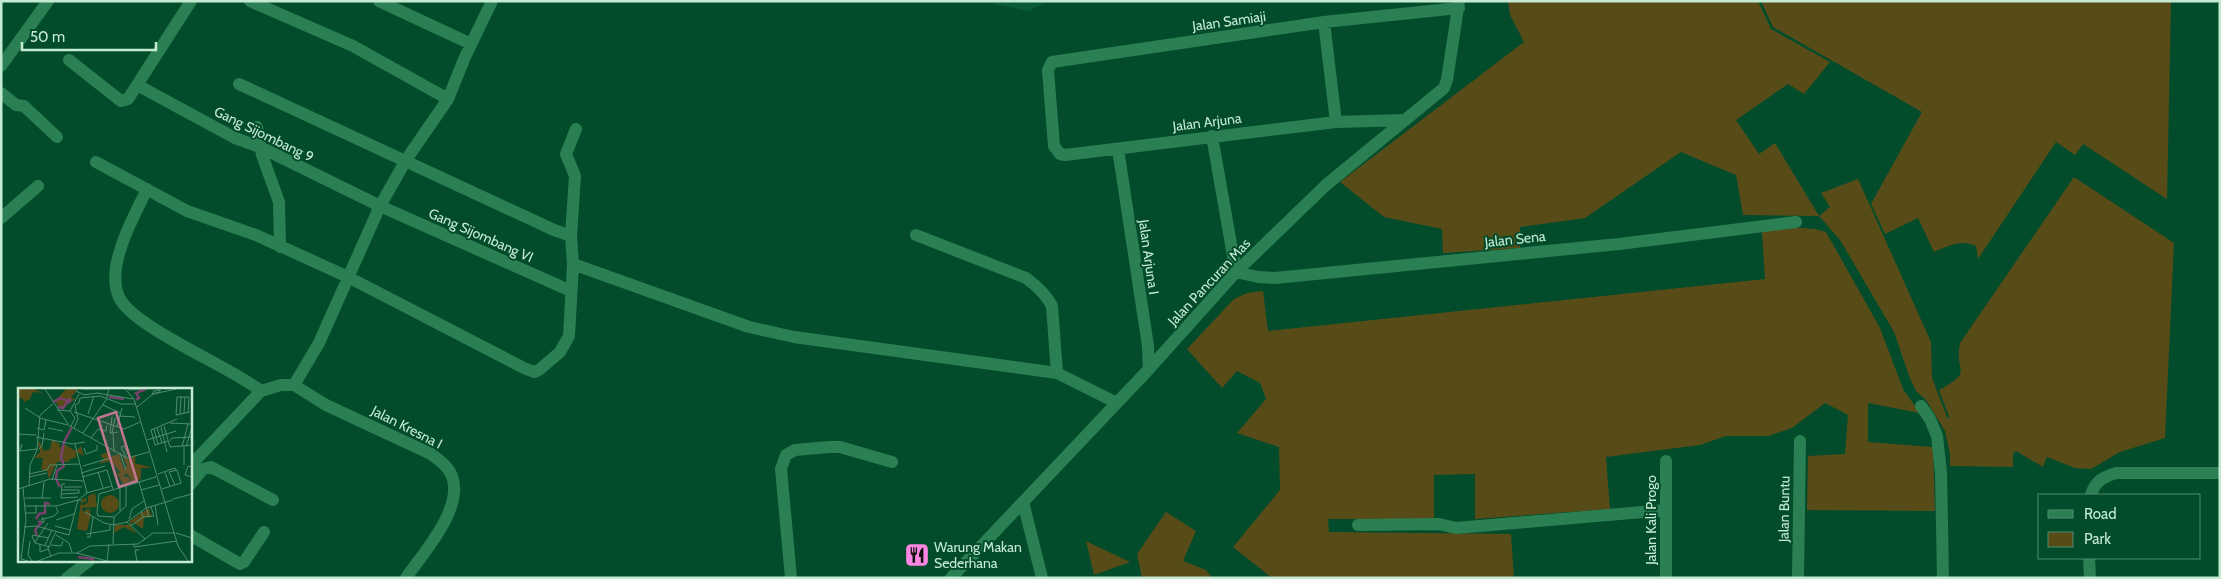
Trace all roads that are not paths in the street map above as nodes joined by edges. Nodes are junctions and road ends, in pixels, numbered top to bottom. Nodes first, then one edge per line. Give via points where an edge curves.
1 (48, 1) edge
2 (191, 1) edge
3 (250, 1) edge
4 (379, 1) edge
5 (492, 1) edge
6 (1459, 5) edge
7 (1324, 22) junction
8 (471, 44) junction
9 (69, 60) dead end
10 (1, 66) edge
11 (239, 84) dead end
12 (137, 85) junction
13 (1, 93) edge
14 (448, 99) junction
15 (1051, 109) joint
16 (1406, 120) junction
17 (1336, 122) junction
18 (258, 127) dead end
19 (576, 129) dead end
20 (1212, 136) junction
21 (57, 137) dead end
22 (260, 147) junction
23 (1118, 149) junction
24 (406, 160) junction
25 (96, 162) dead end
26 (38, 186) dead end
27 (147, 189) junction
28 (380, 206) junction
29 (1, 218) edge
30 (1796, 222) dead end
31 (916, 234) dead end
32 (571, 236) junction
33 (280, 247) junction
34 (573, 264) junction
35 (1236, 272) junction
36 (348, 277) junction
37 (571, 291) junction
38 (1149, 369) junction
39 (1057, 373) junction
40 (294, 385) junction
41 (261, 391) junction
42 (1117, 403) junction
43 (1921, 406) dead end
44 (1800, 442) dead end
45 (1666, 461) dead end
46 (892, 462) dead end
47 (191, 465) edge
48 (2220, 473) edge
49 (191, 484) edge
50 (2091, 494) edge
51 (273, 500) dead end
52 (1023, 502) junction
53 (1666, 510) junction
54 (1358, 526) dead end
55 (264, 532) dead end
56 (191, 536) edge
57 (2089, 559) edge
58 (87, 562) edge
59 (956, 575) edge
60 (67, 578) edge
61 (406, 578) edge
62 (791, 578) edge
63 (1042, 578) edge
64 (1666, 578) edge
65 (1798, 578) edge
66 (1943, 578) edge
67 (2090, 578) edge

1 - 10 street
2 - 12 street
3 - 14 street via 353,46
4 - 8 street
5 - 8 street
6 - 7 street, Jalan Samiaji
6 - 16 street, Jalan Pancuran Mas via 1444,88
7 - 15 street, Jalan Samiaji via 1052,62 1048,72
7 - 17 street
8 - 14 street
9 - 12 street via 121,101 128,99
11 - 24 street
12 - 22 street, Gang Sijombang 9 via 235,138
13 - 21 street via 16,105 24,106
14 - 24 street
15 - 23 street, Jalan Arjuna via 1054,146 1060,154
16 - 17 street, Jalan Arjuna
16 - 35 street, Jalan Pancuran Mas via 1326,185
17 - 20 street, Jalan Arjuna
18 - 22 street
19 - 32 street via 566,154 575,176
20 - 23 street, Jalan Arjuna
20 - 35 street
22 - 28 street, Gang Sijombang 9
22 - 33 street via 279,202
23 - 38 street, Jalan Arjuna I
24 - 28 street
24 - 32 street
25 - 27 street
26 - 29 street
27 - 33 street via 186,211 256,235
27 - 41 street via 120,250 116,269 119,298 137,317 156,330
28 - 36 street
28 - 37 street, Gang Sijombang VI
30 - 35 street, Jalan Sena via 1619,244 1275,278
31 - 39 street via 1026,278 1036,285 1052,306
32 - 34 street
33 - 36 street
34 - 37 street
34 - 39 street via 749,327 794,337
35 - 38 street, Jalan Pancuran Mas
36 - 37 street via 535,372 560,352 569,336
36 - 40 street via 319,344
38 - 42 street, Jalan Pancuran Mas
39 - 42 street
40 - 41 street via 272,386
40 - 61 street, Jalan Kresna I via 326,405 431,454 446,465 452,477 451,508
41 - 47 street
42 - 52 street, Jalan Pancuran Mas
43 - 66 street via 1937,436
44 - 65 street, Jalan Buntu
45 - 53 street, Jalan Kali Progo
46 - 62 street via 840,447 795,450 786,455 781,469
48 - 50 street via 2116,473 2102,477
49 - 51 street via 203,469 211,467
52 - 59 street, Jalan Pancuran Mas
52 - 63 street
53 - 54 street via 1459,527 1439,524
53 - 64 street, Jalan Kali Progo
55 - 56 street via 240,564
57 - 67 street
58 - 60 street

